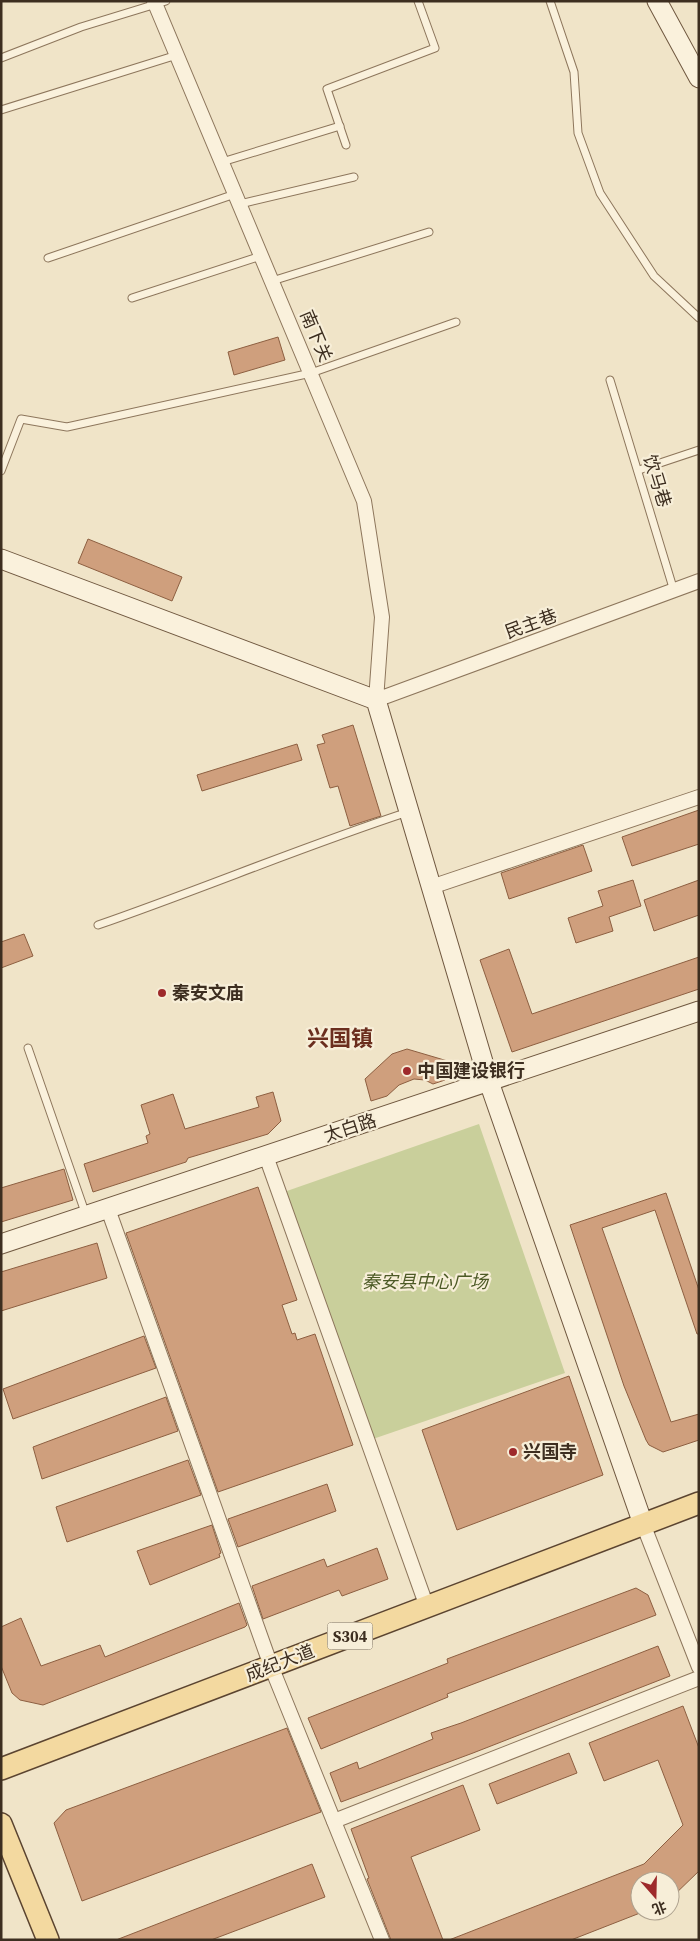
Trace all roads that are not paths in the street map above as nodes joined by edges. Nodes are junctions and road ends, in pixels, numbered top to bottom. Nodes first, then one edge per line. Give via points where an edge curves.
1 (418, 1) edge
2 (550, 1) edge
3 (656, 1) edge
4 (159, 2) edge
5 (176, 55) junction
6 (1, 58) edge
7 (699, 78) edge
8 (1, 110) edge
9 (340, 126) junction
10 (346, 145) dead end
11 (222, 162) junction
12 (354, 177) dead end
13 (237, 199) junction
14 (429, 232) dead end
15 (262, 256) junction
16 (48, 258) dead end
17 (272, 281) junction
18 (132, 298) dead end
19 (699, 318) edge
20 (456, 322) dead end
21 (311, 373) junction
22 (610, 380) dead end
23 (699, 450) edge
24 (639, 470) junction
25 (1, 472) edge
26 (1, 559) edge
27 (699, 581) edge
28 (674, 591) junction
29 (376, 700) junction
30 (699, 797) edge
31 (409, 812) junction
32 (431, 887) junction
33 (98, 925) dead end
34 (699, 1011) edge
35 (28, 1048) dead end
36 (489, 1082) junction
37 (266, 1156) junction
38 (108, 1209) junction
39 (87, 1216) junction
40 (1, 1244) edge
41 (699, 1502) edge
42 (643, 1524) junction
43 (427, 1607) junction
44 (271, 1666) junction
45 (699, 1667) edge
46 (699, 1678) edge
47 (1, 1769) edge
48 (334, 1821) junction
49 (1, 1824) edge
50 (48, 1940) edge
51 (382, 1940) edge

1 - 9 lane via 435,48 327,89
2 - 19 lane via 574,72 578,133 600,193 654,276
3 - 7 main road
4 - 5 street, 南下关
4 - 6 lane
5 - 8 lane
5 - 11 street, 南下关
9 - 10 lane
9 - 11 lane
11 - 13 street, 南下关
12 - 13 lane
13 - 15 street, 南下关
13 - 16 lane
14 - 17 lane
15 - 17 street, 南下关
15 - 18 lane
17 - 21 street, 南下关
20 - 21 lane
21 - 25 lane via 67,427 21,419
21 - 29 street, 南下关 via 364,501 382,617
22 - 24 lane, 饮马巷
23 - 24 lane
24 - 28 lane, 饮马巷
26 - 29 main road
27 - 28 street, 民主巷
28 - 29 street, 民主巷
29 - 31 main road
30 - 32 street
31 - 32 main road
31 - 33 lane via 331,837
32 - 36 main road
34 - 36 main road, 太白路
35 - 39 lane
36 - 37 main road, 太白路
36 - 42 main road
37 - 38 main road, 太白路
37 - 43 street
38 - 39 main road, 太白路
38 - 44 street
39 - 40 main road, 太白路
41 - 42 main road, 成纪大道 / S304
42 - 43 main road, 成纪大道 / S304
42 - 45 street
43 - 44 main road, 成纪大道 / S304
44 - 47 main road, 成纪大道 / S304
44 - 48 street
46 - 48 street
48 - 51 street
49 - 50 main road

